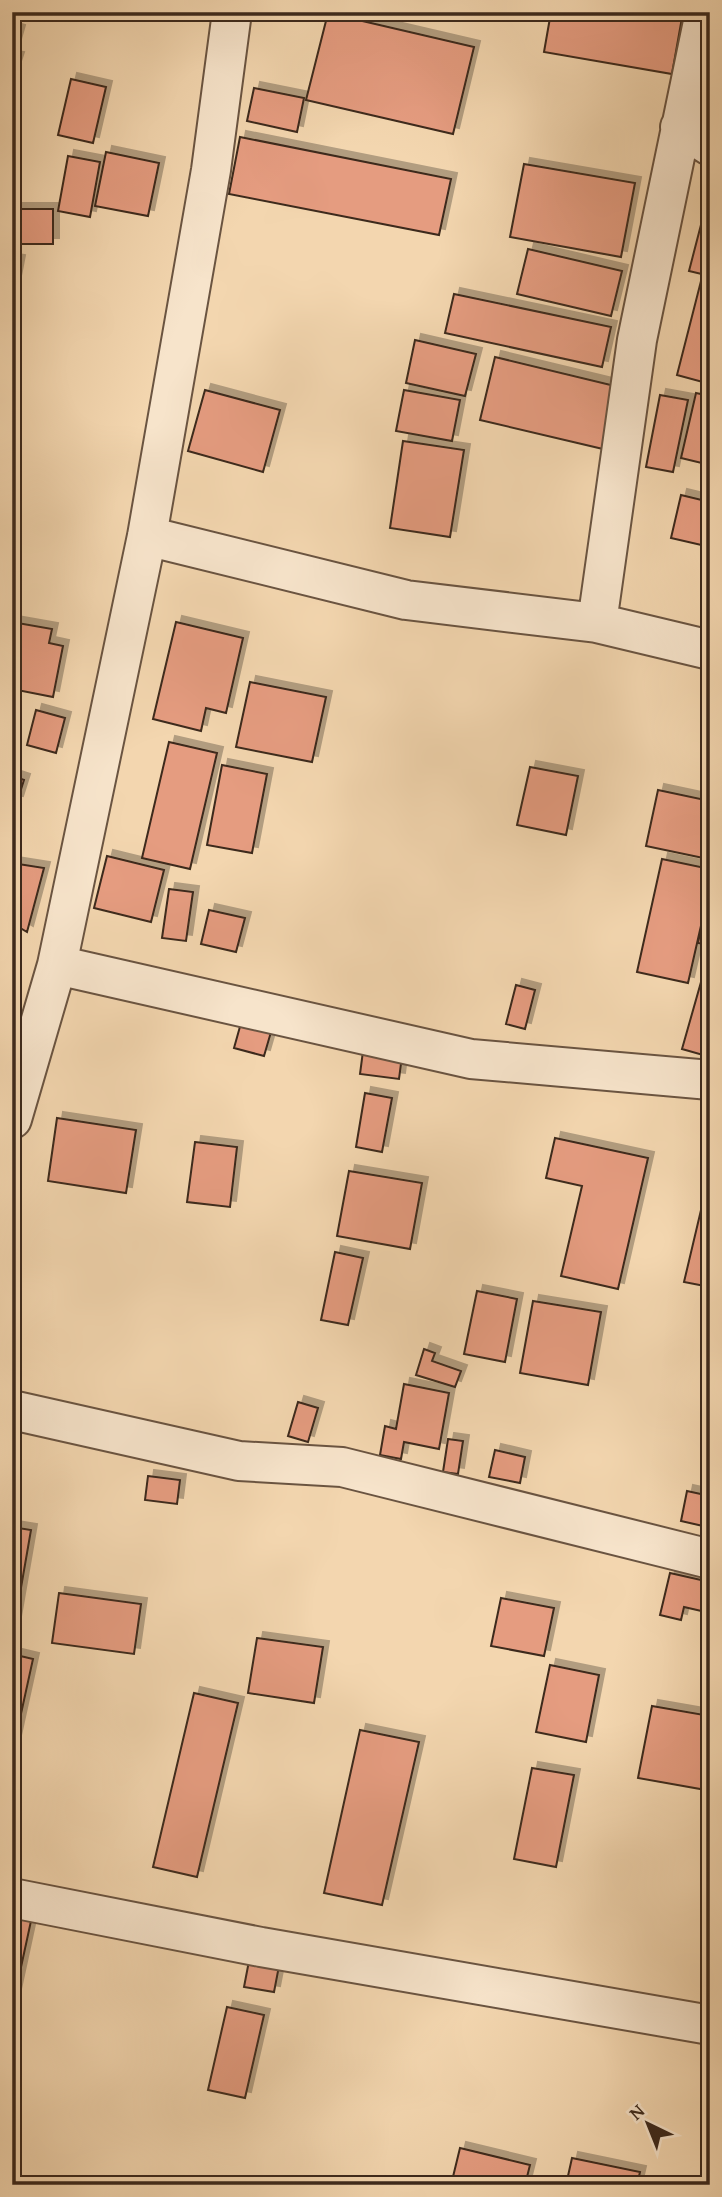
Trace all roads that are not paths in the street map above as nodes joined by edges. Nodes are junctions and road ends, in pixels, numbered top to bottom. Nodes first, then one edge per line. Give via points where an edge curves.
1 (232, 12) edge
2 (705, 12) edge
3 (695, 136) edge
4 (147, 536) junction
5 (597, 623) junction
6 (710, 650) edge
7 (57, 965) junction
8 (710, 1080) edge
9 (12, 1119) edge
10 (12, 1410) edge
11 (710, 1559) edge
12 (12, 1898) edge
13 (710, 2025) edge

1 - 4 street via 211,170
2 - 3 street
3 - 5 street via 637,340
4 - 5 street via 406,600
4 - 7 street
5 - 6 street
7 - 8 street via 471,1059
7 - 9 street
10 - 11 street via 239,1461 342,1467
12 - 13 street via 261,1947

